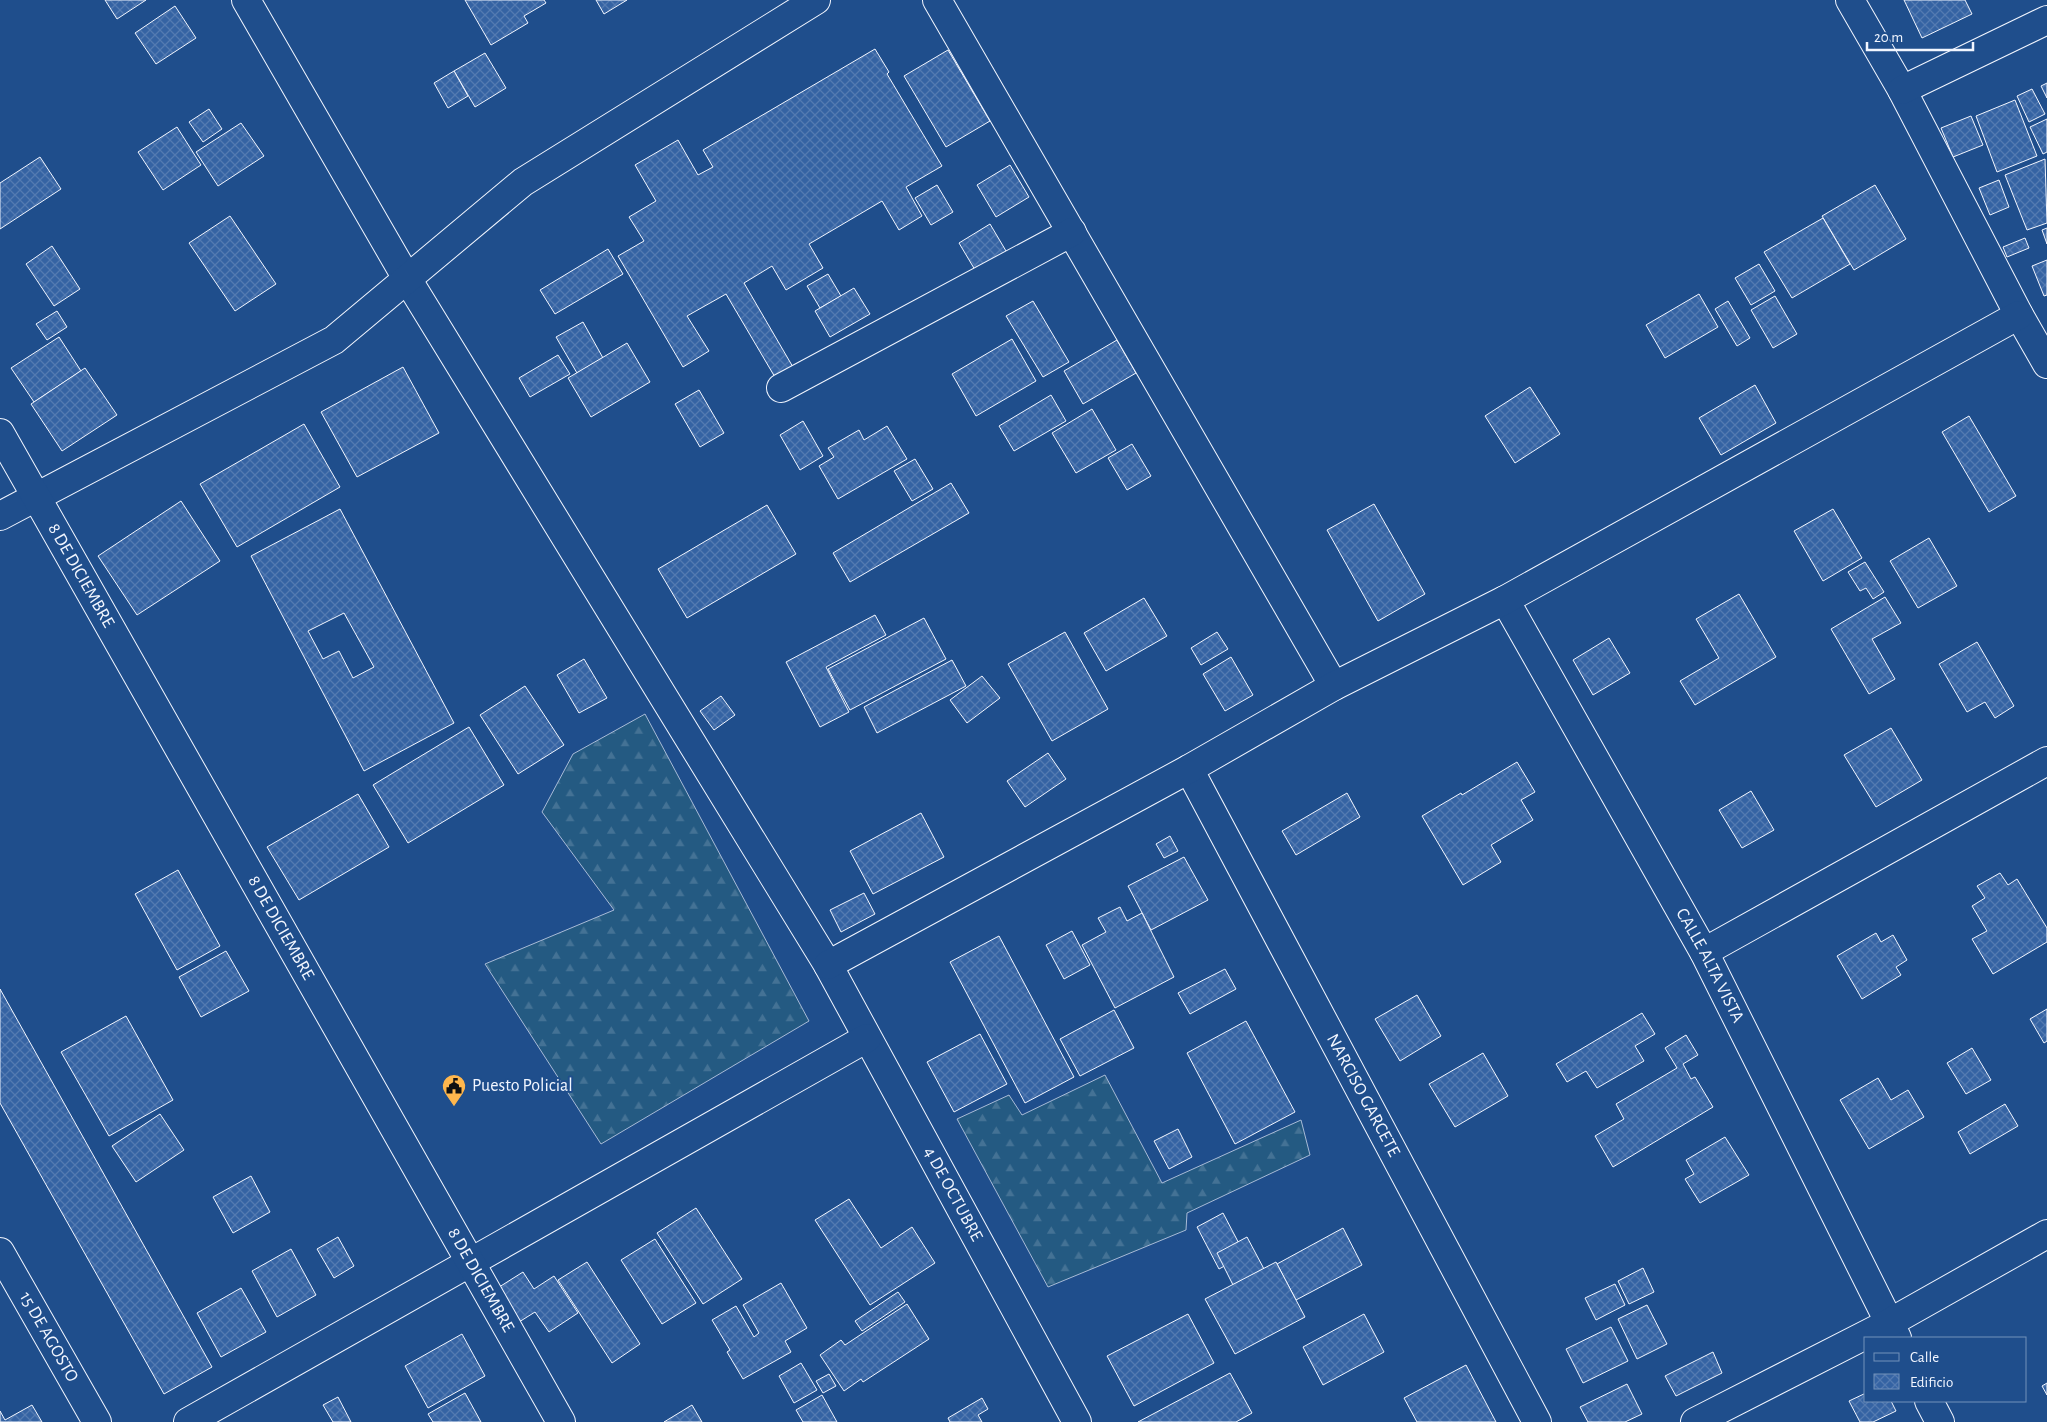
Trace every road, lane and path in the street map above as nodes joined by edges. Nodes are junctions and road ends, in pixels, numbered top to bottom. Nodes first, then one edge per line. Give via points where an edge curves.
1 (246, 0) edge
2 (816, 0) edge
3 (937, 0) edge
4 (1850, 0) edge
5 (2047, 20) edge
6 (1902, 90) junction
7 (1072, 232) junction
8 (406, 277) junction
9 (2019, 315) junction
10 (2047, 364) edge
11 (780, 388) dead end
12 (0, 433) edge
13 (35, 496) junction
14 (0, 516) edge
15 (1505, 600) junction
16 (1334, 686) junction
17 (2047, 761) edge
18 (1189, 769) junction
19 (1704, 952) junction
20 (828, 965) junction
21 (867, 1038) junction
22 (2047, 1234) edge
23 (0, 1252) edge
24 (471, 1263) junction
25 (1893, 1331) edge
26 (1880, 1337) edge
27 (1864, 1344) edge
28 (1930, 1402) edge
29 (97, 1422) edge
30 (188, 1422) edge
31 (561, 1422) edge
32 (1077, 1422) edge
33 (1537, 1422) edge
34 (1695, 1422) edge
35 (1940, 1422) edge

1 - 8 street, 4 DE OCTUBRE
2 - 8 street via 523,182
3 - 7 street
4 - 6 street
5 - 6 street
6 - 9 street
7 - 11 street
7 - 16 street
8 - 13 street via 334,340
8 - 20 street, 4 DE OCTUBRE
9 - 10 street
9 - 15 street
12 - 13 street, 8 DE DICIEMBRE
13 - 14 street
13 - 24 street, 8 DE DICIEMBRE
15 - 16 street
15 - 19 street, CALLE ALTA VISTA
16 - 18 street
17 - 19 street
18 - 20 street
18 - 33 street, NARCISO GARCETE
19 - 25 street, CALLE ALTA VISTA
20 - 21 street, 4 DE OCTUBRE
21 - 24 street
21 - 32 street, 4 DE OCTUBRE
22 - 25 street
23 - 29 street, 15 DE AGOSTO
24 - 30 street
24 - 31 street, 8 DE DICIEMBRE
25 - 26 street
27 - 34 street
28 - 35 street

